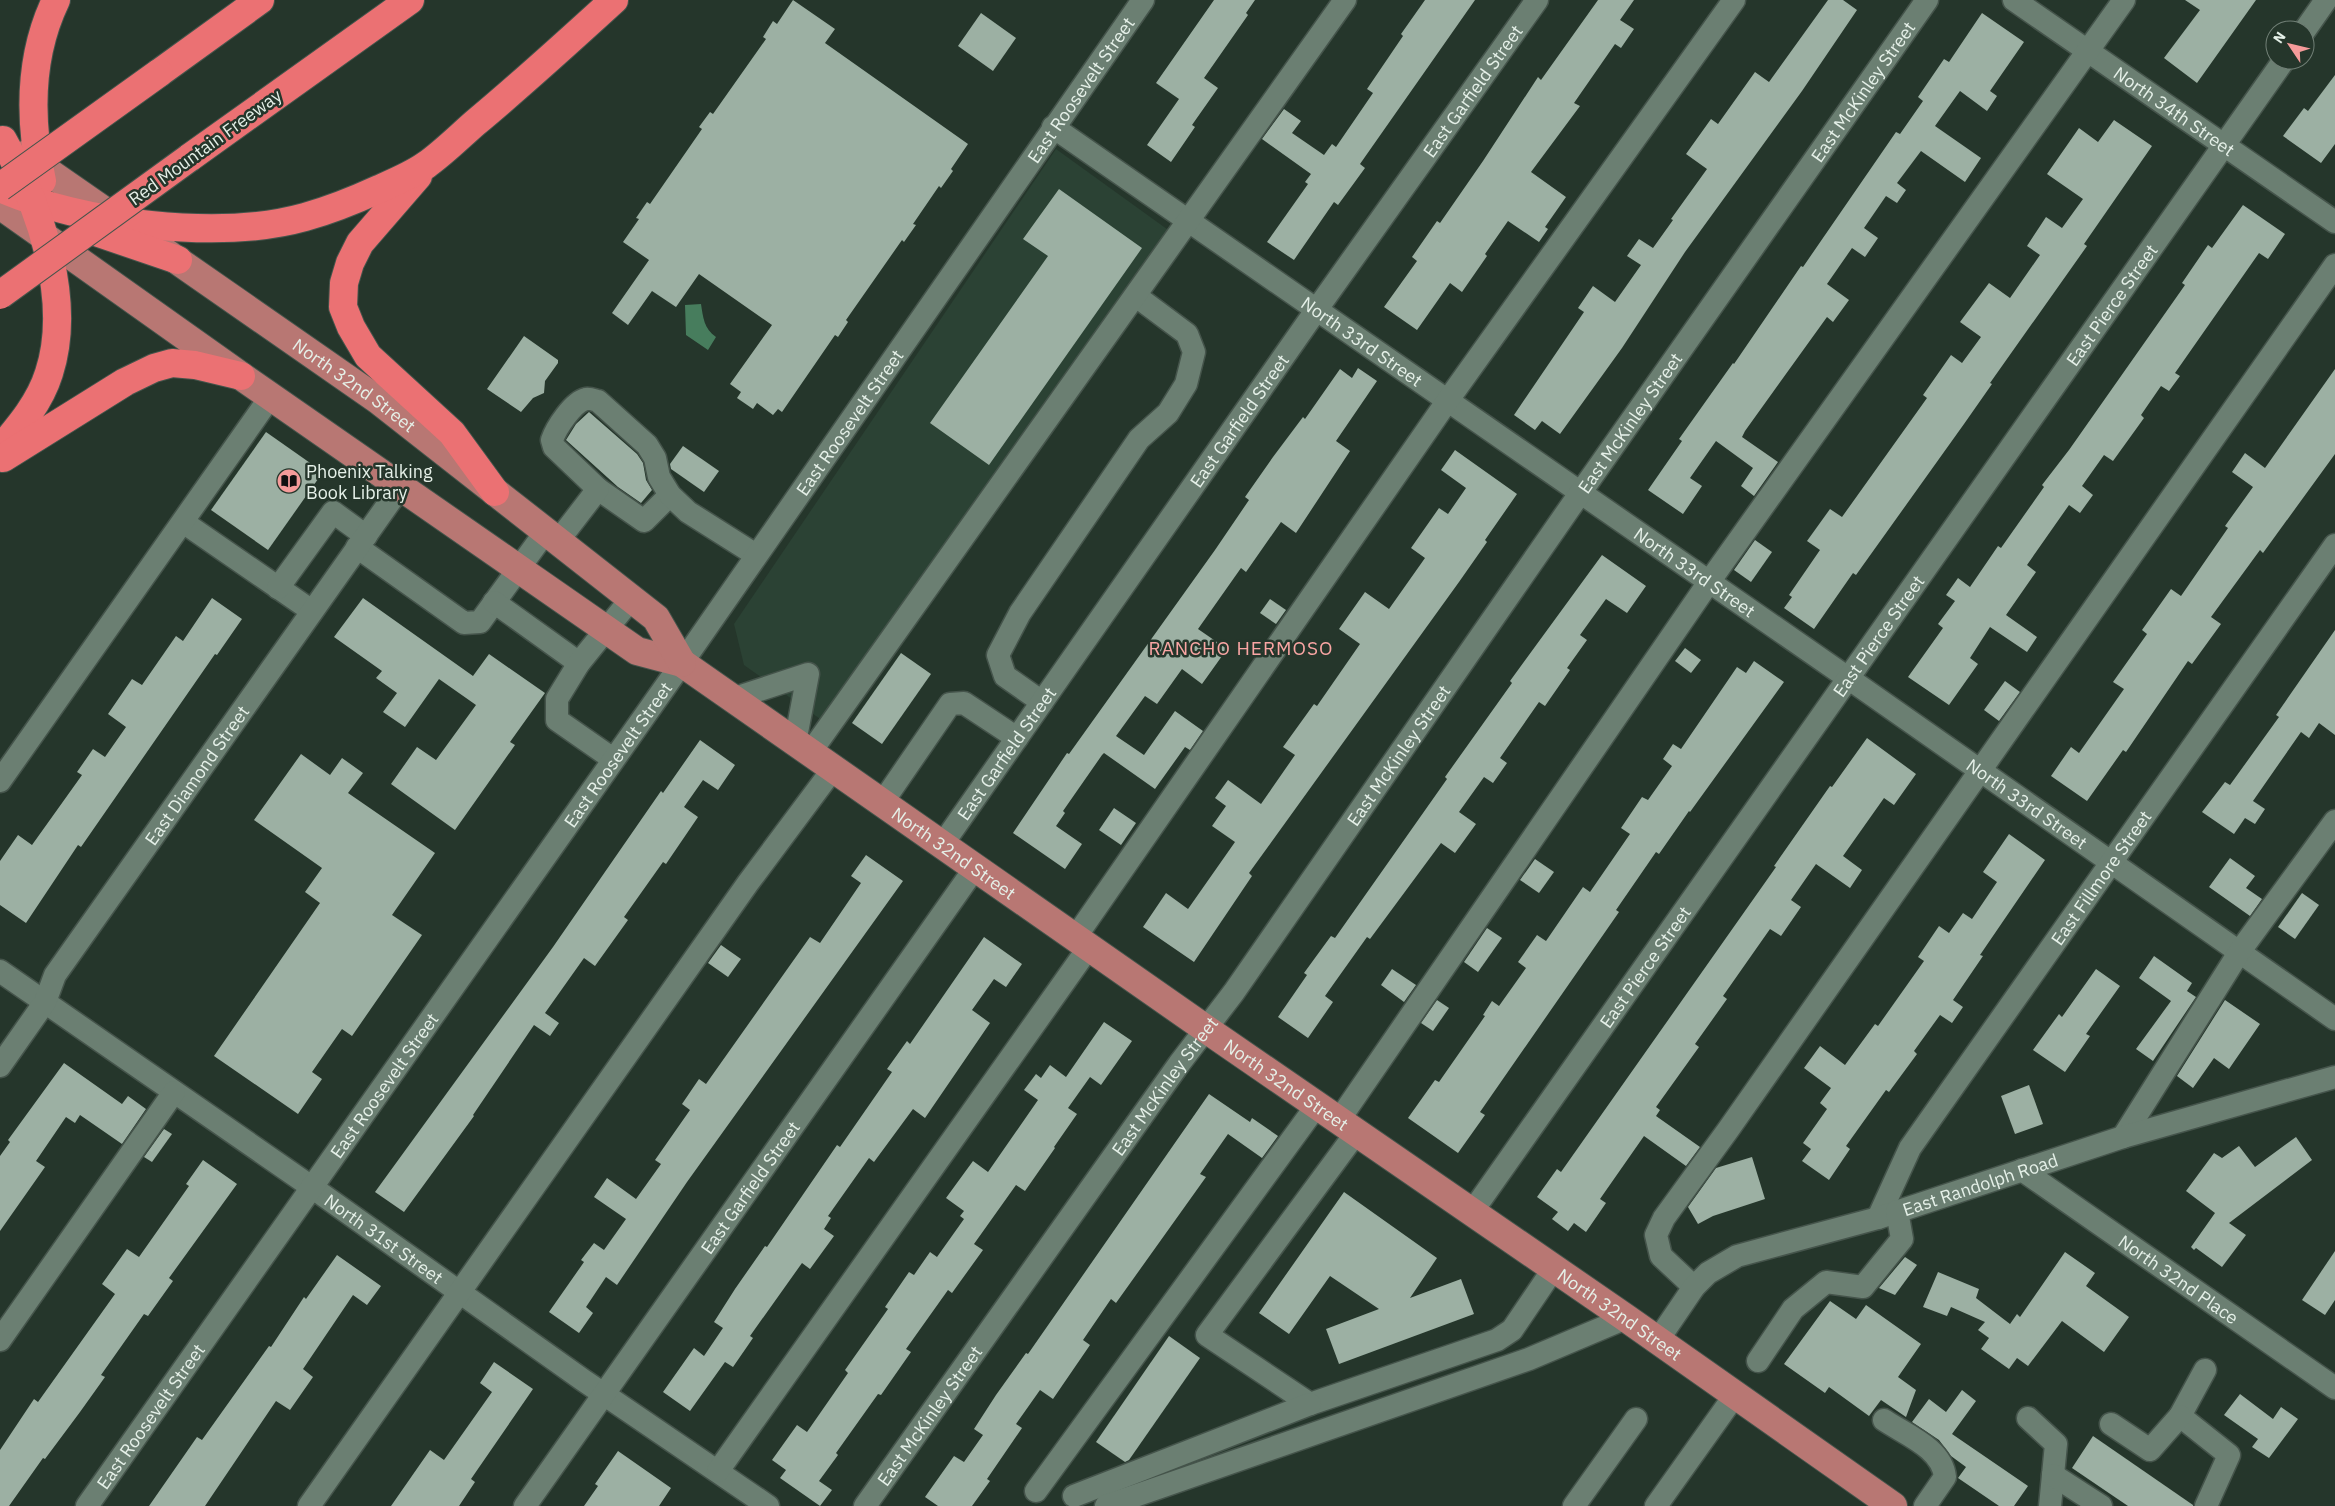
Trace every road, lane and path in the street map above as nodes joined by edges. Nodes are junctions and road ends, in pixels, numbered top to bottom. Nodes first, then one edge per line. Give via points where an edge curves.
1 (56, 0) edge
2 (260, 0) edge
3 (410, 0) edge
4 (614, 0) edge
5 (1142, 0) edge
6 (1345, 0) edge
7 (1537, 0) edge
8 (1734, 0) edge
9 (1927, 0) edge
10 (2014, 0) edge
11 (2124, 0) edge
12 (2326, 0) edge
13 (2312, 20) edge
14 (2089, 52) junction
15 (2277, 70) edge
16 (1054, 127) junction
17 (1, 139) edge
18 (2224, 145) junction
19 (39, 165) junction
20 (426, 165) junction
21 (1, 199) edge
22 (42, 214) junction
23 (116, 220) junction
24 (1190, 222) junction
25 (2335, 222) edge
26 (178, 260) junction
27 (2335, 265) edge
28 (0, 295) edge
29 (1136, 296) junction
30 (1317, 309) junction
31 (242, 376) junction
32 (271, 396) junction
33 (1448, 400) junction
34 (0, 449) edge
35 (0, 460) edge
36 (401, 486) junction
37 (598, 489) junction
38 (496, 492) junction
39 (1580, 493) junction
40 (670, 495) junction
41 (183, 522) junction
42 (552, 536) junction
43 (362, 542) junction
44 (2335, 545) edge
45 (756, 555) junction
46 (519, 569) junction
47 (1709, 582) junction
48 (278, 588) junction
49 (631, 599) junction
50 (494, 602) junction
51 (312, 611) junction
52 (607, 630) junction
53 (580, 663) junction
54 (682, 663) junction
55 (1848, 678) junction
56 (732, 699) junction
57 (1042, 702) junction
58 (1017, 738) junction
59 (803, 748) junction
60 (614, 759) junction
61 (833, 769) junction
62 (1979, 770) junction
63 (0, 781) edge
64 (882, 803) junction
65 (2335, 821) edge
66 (942, 845) junction
67 (2112, 862) junction
68 (975, 868) junction
69 (1082, 942) junction
70 (2240, 951) junction
71 (0, 971) edge
72 (45, 1002) junction
73 (2335, 1019) edge
74 (1206, 1029) junction
75 (0, 1066) edge
76 (2335, 1077) edge
77 (174, 1092) junction
78 (1338, 1120) junction
79 (2123, 1137) junction
80 (2022, 1170) junction
81 (312, 1188) junction
82 (1472, 1212) junction
83 (1888, 1214) junction
84 (1554, 1268) junction
85 (1694, 1287) junction
86 (458, 1293) junction
87 (1626, 1318) junction
88 (0, 1340) edge
89 (1658, 1340) junction
90 (1758, 1361) dead end
91 (2205, 1370) dead end
92 (2335, 1388) edge
93 (604, 1395) junction
94 (1735, 1395) junction
95 (1310, 1404) junction
96 (2180, 1416) junction
97 (2028, 1418) dead end
98 (1636, 1419) dead end
99 (1884, 1420) dead end
100 (2111, 1424) dead end
101 (718, 1471) junction
102 (2053, 1474) junction
103 (1036, 1491) dead end
104 (1074, 1496) dead end
105 (741, 1498) edge
106 (87, 1506) edge
107 (309, 1506) edge
108 (525, 1506) edge
109 (768, 1506) edge
110 (865, 1506) edge
111 (1106, 1506) edge
112 (1574, 1506) edge
113 (1656, 1506) edge
114 (1893, 1506) edge
115 (1924, 1506) edge
116 (2050, 1506) edge
117 (2101, 1506) edge
118 (2206, 1506) edge

1 - 19 highway via 38,46 32,89
2 - 21 highway, bridge via 159,73
3 - 28 highway, Red Mountain Freeway, bridge
4 - 20 highway
5 - 16 street, East Roosevelt Street
6 - 24 street
7 - 30 street, East Garfield Street
8 - 33 street
9 - 39 street, East McKinley Street
10 - 14 street, North 34th Street
11 - 14 street
12 - 13 street
14 - 18 street, North 34th Street
14 - 47 street
15 - 18 street, East Pierce Street
16 - 24 street, North 33rd Street
16 - 45 street, East Roosevelt Street
17 - 19 main road, North 32nd Street
17 - 22 highway
18 - 25 street, North 34th Street
18 - 55 street, East Pierce Street
19 - 22 highway
19 - 23 main road, North 32nd Street
20 - 23 highway via 356,200 304,218 262,225 187,228
20 - 38 highway via 360,243 344,284 343,307 368,356 452,433
21 - 22 main road, North 32nd Street
21 - 22 highway
22 - 23 highway
22 - 26 highway
22 - 31 main road, North 32nd Street via 75,257
22 - 34 highway via 55,285 56,340 49,373 35,404
23 - 26 main road, North 32nd Street
24 - 29 street
24 - 30 street, North 33rd Street
26 - 38 main road, North 32nd Street via 378,400
27 - 62 street
29 - 57 street via 1187,334 1194,352 1186,384 1168,413 1139,439 1020,613 998,655 1005,676
29 - 59 street
30 - 33 street, North 33rd Street
30 - 57 street, East Garfield Street
31 - 32 main road, North 32nd Street
31 - 35 highway via 195,365 172,363 154,368 125,382
32 - 36 main road, North 32nd Street
32 - 41 street
33 - 39 street, North 33rd Street
33 - 69 street
36 - 43 street, East Diamond Street
36 - 46 main road, North 32nd Street
37 - 40 street via 644,521
37 - 40 street via 554,447 552,440 565,418 587,398 598,400 648,446 655,458 659,477
37 - 42 street
38 - 42 main road, North 32nd Street
39 - 47 street, North 33rd Street
39 - 74 street, East McKinley Street
40 - 45 street via 688,512
41 - 48 street
41 - 63 street
42 - 46 street
42 - 49 main road, North 32nd Street
43 - 48 street via 333,512
43 - 50 street via 464,623 480,622
43 - 51 street, East Diamond Street
44 - 67 street, East Fillmore Street
45 - 54 street, East Roosevelt Street
46 - 50 street
46 - 52 main road, North 32nd Street
47 - 55 street, North 33rd Street
47 - 78 street
48 - 51 street
49 - 52 street
49 - 54 main road, North 32nd Street via 656,618
50 - 53 street
51 - 72 street, East Diamond Street via 55,975
52 - 53 street
52 - 54 main road, North 32nd Street via 637,651
53 - 60 street via 557,699 557,720
54 - 56 main road, North 32nd Street
54 - 60 street, East Roosevelt Street
55 - 62 street, North 33rd Street
55 - 82 street, East Pierce Street
56 - 59 main road, North 32nd Street
56 - 59 street via 808,674
57 - 58 street, East Garfield Street
58 - 64 street via 964,702 950,704
58 - 66 street, East Garfield Street
59 - 61 main road, North 32nd Street
60 - 81 street, East Roosevelt Street
61 - 64 main road, North 32nd Street
61 - 86 street via 748,882
62 - 67 street, North 33rd Street
62 - 85 street via 1664,1218 1656,1235 1661,1256
64 - 66 main road, North 32nd Street
65 - 70 street
66 - 68 main road, North 32nd Street
67 - 70 street, North 33rd Street
67 - 83 street, East Fillmore Street via 1910,1148
68 - 69 main road, North 32nd Street
68 - 93 street, East Garfield Street
69 - 74 main road, North 32nd Street
69 - 101 street
70 - 73 street, North 33rd Street
70 - 79 street
71 - 72 street, North 31st Street
72 - 75 street, East Diamond Street
72 - 77 street, North 31st Street
74 - 78 main road, North 32nd Street
74 - 110 street, East McKinley Street
76 - 79 street, East Randolph Road
77 - 81 street, North 31st Street
77 - 88 street
78 - 82 main road, North 32nd Street
78 - 95 street via 1322,1180 1207,1335
78 - 103 street
79 - 80 street, East Randolph Road
80 - 83 street, East Randolph Road
80 - 92 street, North 32nd Place
81 - 86 street, North 31st Street
81 - 106 street, East Roosevelt Street
82 - 84 main road, North 32nd Street
83 - 85 street, East Randolph Road via 1737,1256 1708,1273
83 - 90 street via 1902,1239 1863,1287 1826,1282 1793,1309
84 - 87 main road, North 32nd Street
84 - 95 street via 1512,1330 1496,1340
85 - 89 street, East Randolph Road
86 - 93 street, North 31st Street
86 - 107 street
87 - 89 main road, North 32nd Street
87 - 111 street via 1529,1358
89 - 94 main road, North 32nd Street
91 - 96 street
93 - 101 street, North 31st Street
93 - 108 street, East Garfield Street
94 - 113 street
94 - 114 main road, North 32nd Street
95 - 104 street
96 - 100 street via 2150,1450
96 - 118 street via 2229,1455
97 - 102 street via 2056,1444
98 - 112 street
99 - 115 street via 1936,1454 1944,1466 1945,1477
101 - 105 street, North 31st Street
102 - 116 street
102 - 117 street
105 - 109 street, North 31st Street

